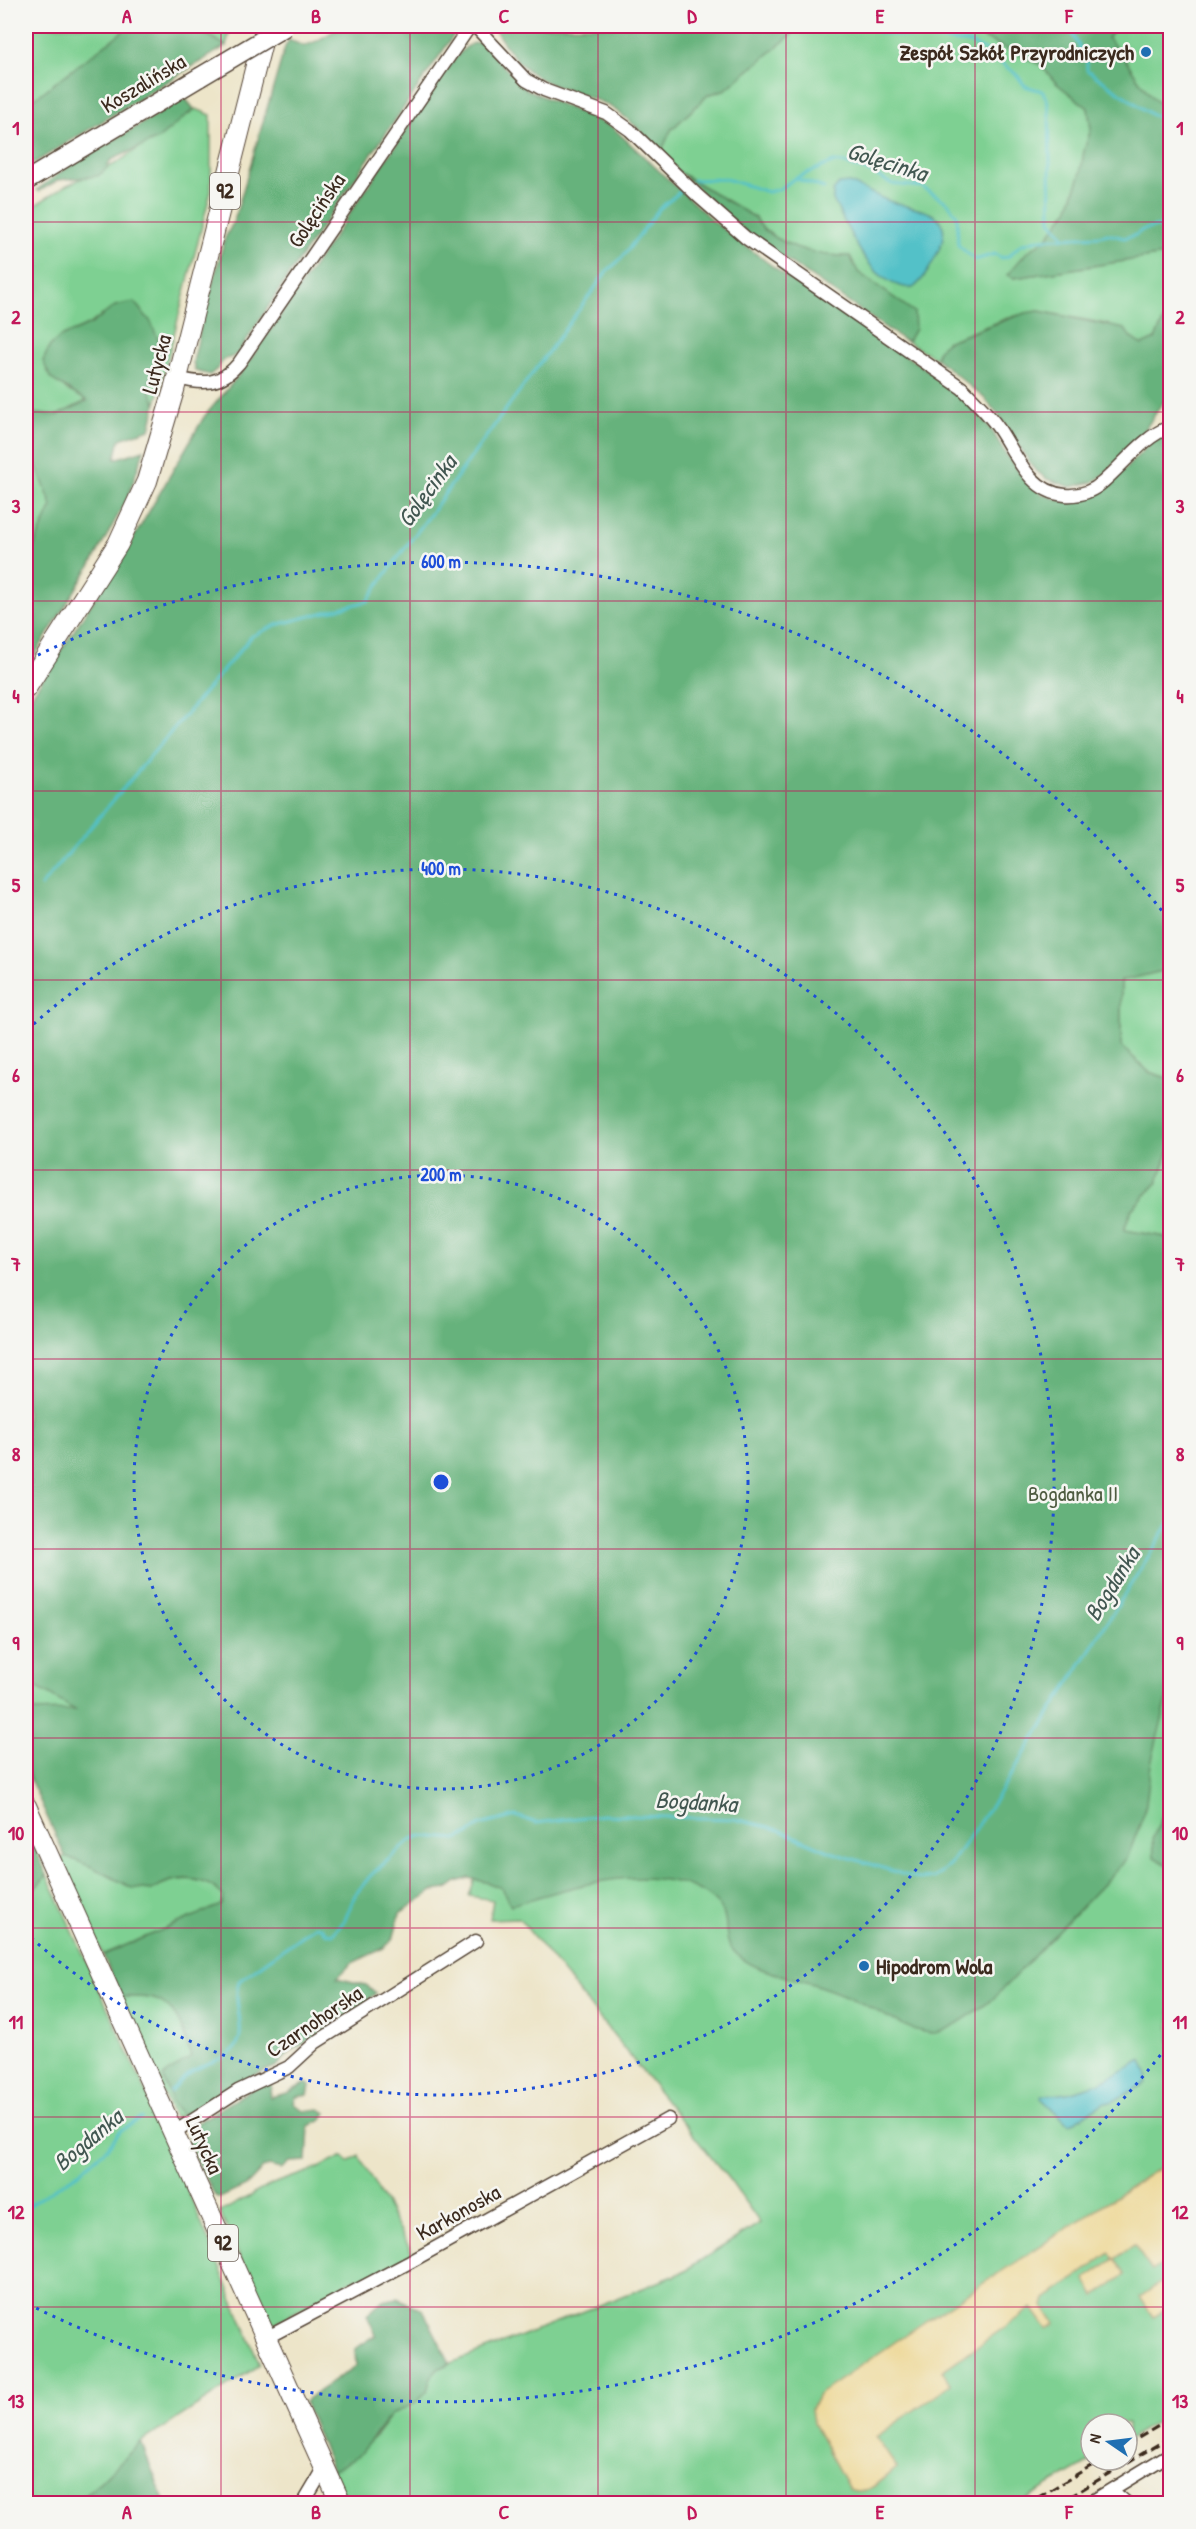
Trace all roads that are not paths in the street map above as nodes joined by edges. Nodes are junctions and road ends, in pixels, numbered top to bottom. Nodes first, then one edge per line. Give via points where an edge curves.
1 (266, 26) edge
2 (286, 26) edge
3 (470, 26) edge
4 (475, 26) edge
5 (26, 182) edge
6 (177, 378) junction
7 (1170, 427) edge
8 (26, 688) edge
9 (26, 1806) edge
10 (476, 1941) dead end
11 (668, 2119) dead end
12 (173, 2133) junction
13 (266, 2338) junction
14 (1170, 2454) edge
15 (325, 2467) junction
16 (1111, 2490) junction
17 (303, 2504) edge
18 (341, 2504) edge
19 (1088, 2504) edge
20 (1128, 2504) edge

1 - 6 main road, Lutycka / 92
2 - 5 street, Koszalińska, bridge
3 - 6 street, Golęcińska via 239,363 215,382
4 - 7 street via 525,80 606,113 630,130 746,238 962,388 990,417 1022,467 1042,488 1055,494 1086,492 1111,475 1145,442
6 - 8 main road, Lutycka / 92 via 152,468 129,524
9 - 12 main road, Lutycka / 92
10 - 12 street, Czarnohorska via 315,2043 289,2067 238,2091
11 - 13 street, Karkonoska
12 - 13 main road, Lutycka / 92
13 - 15 main road, Lutycka / 92
14 - 16 street
15 - 17 street
15 - 18 main road, Lutycka / 92
16 - 19 street
16 - 20 street

